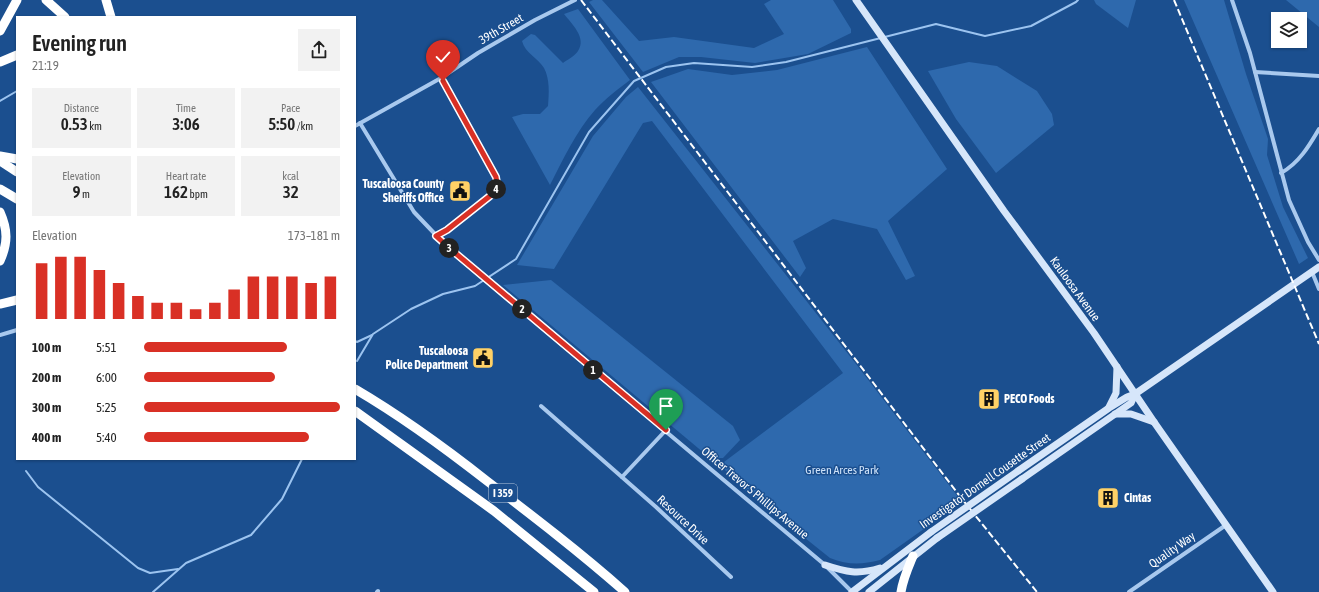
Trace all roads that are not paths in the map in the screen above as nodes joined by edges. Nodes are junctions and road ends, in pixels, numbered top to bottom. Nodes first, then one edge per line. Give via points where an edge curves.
1 (17, 0) edge
2 (46, 0) edge
3 (106, 0) edge
4 (575, 0) edge
5 (856, 0) edge
6 (1232, 0) edge
7 (62, 14) edge
8 (111, 16) edge
9 (0, 31) edge
10 (16, 55) edge
11 (0, 62) edge
12 (1255, 72) junction
13 (1319, 76) edge
14 (441, 78) junction
15 (360, 123) junction
16 (356, 125) edge
17 (1319, 129) edge
18 (0, 156) edge
19 (16, 159) edge
20 (0, 161) edge
21 (16, 171) edge
22 (1282, 173) junction
23 (0, 189) edge
24 (16, 198) edge
25 (0, 212) edge
26 (436, 236) junction
27 (1319, 260) edge
28 (0, 261) edge
29 (1319, 267) edge
30 (1312, 272) junction
31 (1319, 289) edge
32 (16, 300) edge
33 (0, 304) edge
34 (16, 330) edge
35 (0, 335) edge
36 (1117, 367) junction
37 (356, 385) edge
38 (356, 390) edge
39 (1135, 394) junction
40 (376, 401) junction
41 (541, 406) dead end
42 (1109, 408) junction
43 (356, 412) edge
44 (1115, 414) junction
45 (1154, 422) junction
46 (666, 430) junction
47 (622, 477) junction
48 (1226, 525) junction
49 (913, 556) junction
50 (825, 565) junction
51 (886, 566) junction
52 (731, 577) dead end
53 (594, 592) edge
54 (625, 592) edge
55 (852, 592) edge
56 (869, 592) edge
57 (902, 592) edge
58 (1129, 592) edge
59 (1273, 592) edge

1 - 9 highway
2 - 7 highway
3 - 8 highway
4 - 14 street, 39th Street via 535,20
5 - 36 main road, Kauloosa Avenue
6 - 12 street
10 - 11 highway
12 - 13 street
12 - 22 street
14 - 15 street, 39th Street
14 - 26 street via 497,182 495,191 490,196
15 - 16 street, 39th Street
15 - 26 street, Officer Trevor S Phillips Avenue via 414,212
17 - 22 street via 1300,159
18 - 19 highway
20 - 21 highway
22 - 27 street via 1289,200
23 - 24 highway
25 - 28 highway via 6,234 5,249
26 - 46 street, Officer Trevor S Phillips Avenue
29 - 30 main road, Investigator Dornell Cousette Street
30 - 31 street
30 - 39 main road, Investigator Dornell Cousette Street
32 - 33 highway
34 - 35 street
36 - 39 main road, Kauloosa Avenue
36 - 42 main road via 1116,393
37 - 40 highway
38 - 40 highway
39 - 42 main road, Investigator Dornell Cousette Street
39 - 44 main road, Investigator Dornell Cousette Street via 1131,403
39 - 45 main road, Kauloosa Avenue
40 - 54 highway, I 359 via 515,502
41 - 47 street, Resource Drive
42 - 51 main road, Investigator Dornell Cousette Street, bridge
43 - 53 highway, I 359 via 494,511
44 - 45 main road via 1131,414
44 - 49 main road, Investigator Dornell Cousette Street, bridge
45 - 48 main road, Kauloosa Avenue
46 - 47 street
46 - 50 street, Officer Trevor S Phillips Avenue
47 - 52 street, Resource Drive
48 - 58 street, Quality Way
48 - 59 main road, Kauloosa Avenue
49 - 56 main road, Investigator Dornell Cousette Street
49 - 57 highway via 902,583
50 - 51 main road via 858,573
50 - 55 street, Officer Trevor S Phillips Avenue
51 - 55 main road, Investigator Dornell Cousette Street

